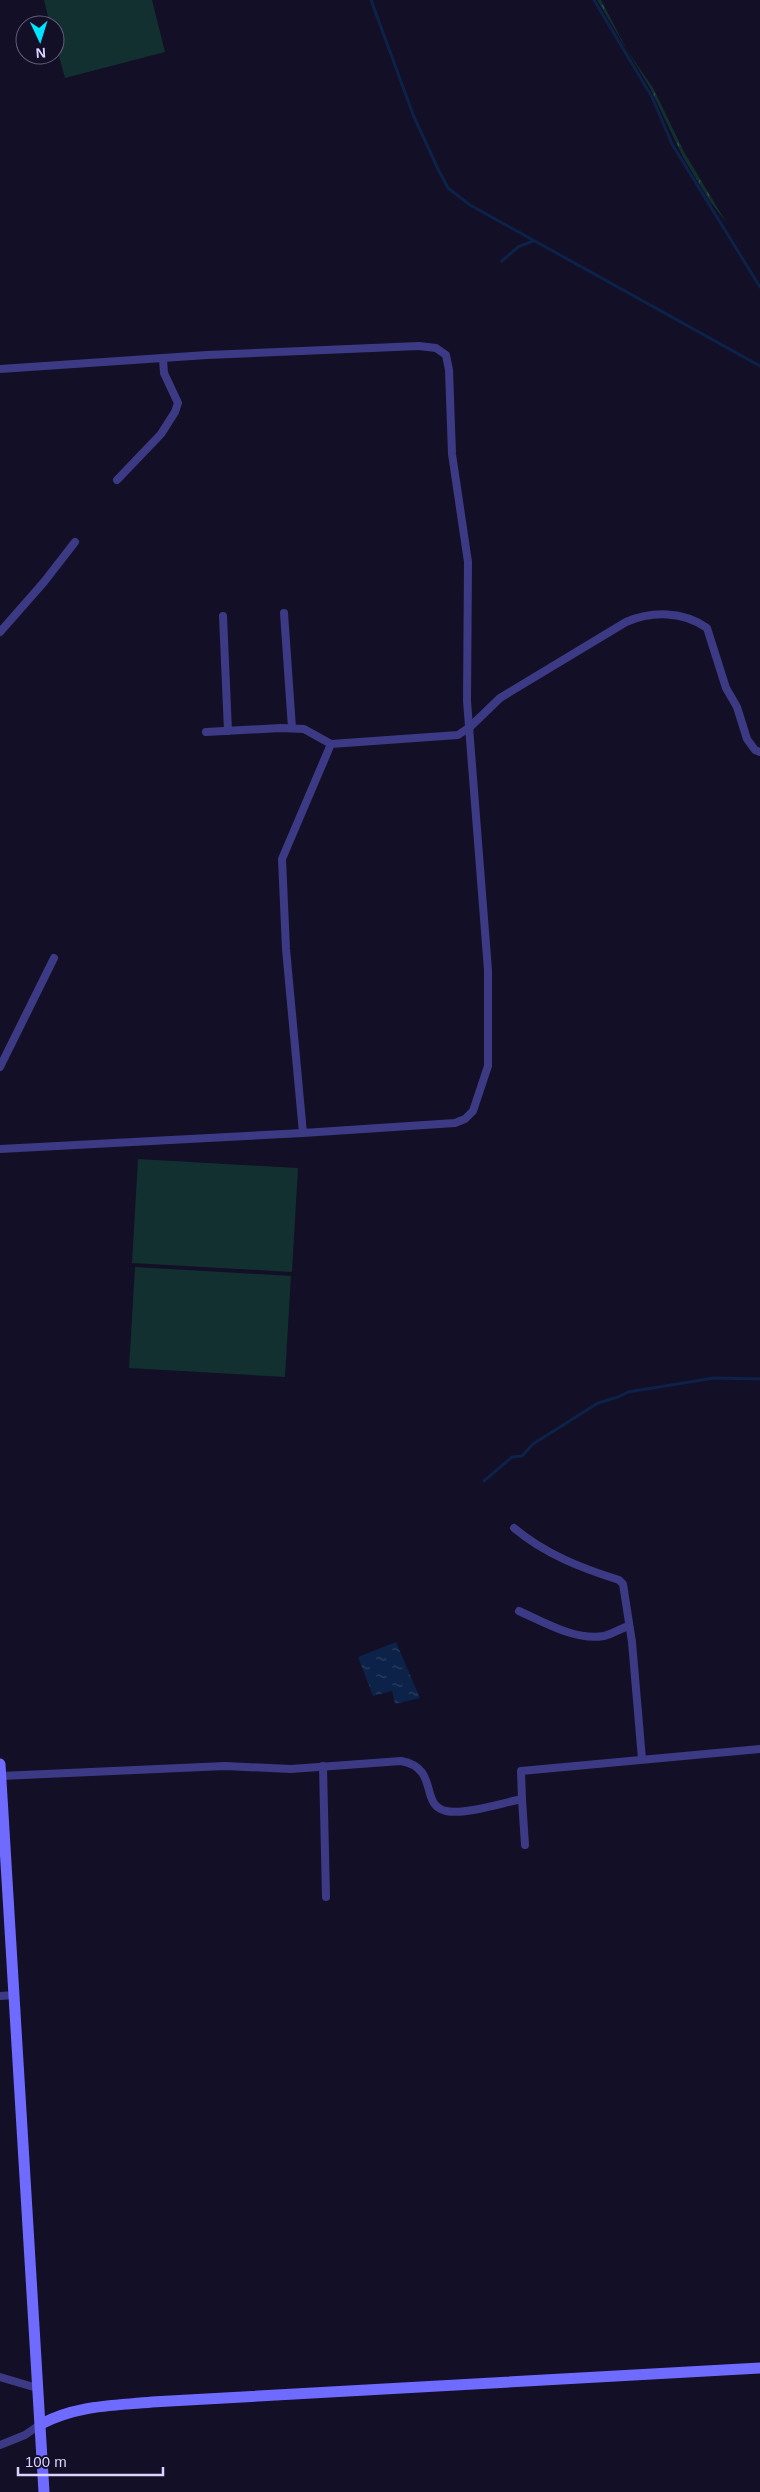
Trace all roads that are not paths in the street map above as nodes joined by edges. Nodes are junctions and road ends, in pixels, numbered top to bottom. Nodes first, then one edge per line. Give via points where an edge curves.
1 (163, 359) junction
2 (0, 369) edge
3 (117, 480) dead end
4 (75, 542) dead end
5 (284, 613) dead end
6 (223, 616) dead end
7 (0, 632) edge
8 (470, 727) junction
9 (292, 728) junction
10 (228, 731) junction
11 (206, 732) dead end
12 (331, 744) junction
13 (760, 752) edge
14 (54, 958) dead end
15 (0, 1067) edge
16 (303, 1133) junction
17 (0, 1149) edge
18 (514, 1528) dead end
19 (519, 1611) dead end
20 (629, 1626) junction
21 (760, 1749) edge
22 (642, 1759) junction
23 (323, 1766) junction
24 (0, 1770) edge
25 (522, 1799) junction
26 (525, 1845) dead end
27 (326, 1897) dead end
28 (0, 1996) edge
29 (14, 1996) junction
30 (760, 2368) edge
31 (0, 2377) edge
32 (37, 2388) junction
33 (41, 2424) junction
34 (0, 2445) edge
35 (44, 2492) edge

1 - 2 street
1 - 3 street via 164,373 178,402 175,412 161,434
1 - 8 street via 419,346 436,348 446,356 450,379 452,454 468,562 467,701
4 - 7 street
5 - 9 street
6 - 10 street
8 - 12 street via 458,735
8 - 13 street via 500,698 626,622 642,615 659,614 699,622 707,628 747,739
8 - 16 street via 488,970 490,1044 488,1066 473,1111 455,1123
9 - 10 street
9 - 12 street via 304,729
10 - 11 street
12 - 16 street via 282,858 286,949
14 - 15 street
16 - 17 street
18 - 20 street via 531,1543 557,1557 618,1580 624,1588
19 - 20 street via 565,1631 595,1636 605,1636
20 - 22 street
21 - 22 street
22 - 25 street via 521,1771
23 - 24 street via 292,1769 225,1766
23 - 25 street via 412,1763 424,1775 432,1801 443,1811 454,1812
23 - 27 street
24 - 29 street
25 - 26 street
28 - 29 street
29 - 32 street
30 - 33 street via 152,2402 81,2409 62,2413
31 - 32 street
32 - 33 street
33 - 34 street via 26,2435
33 - 35 street

